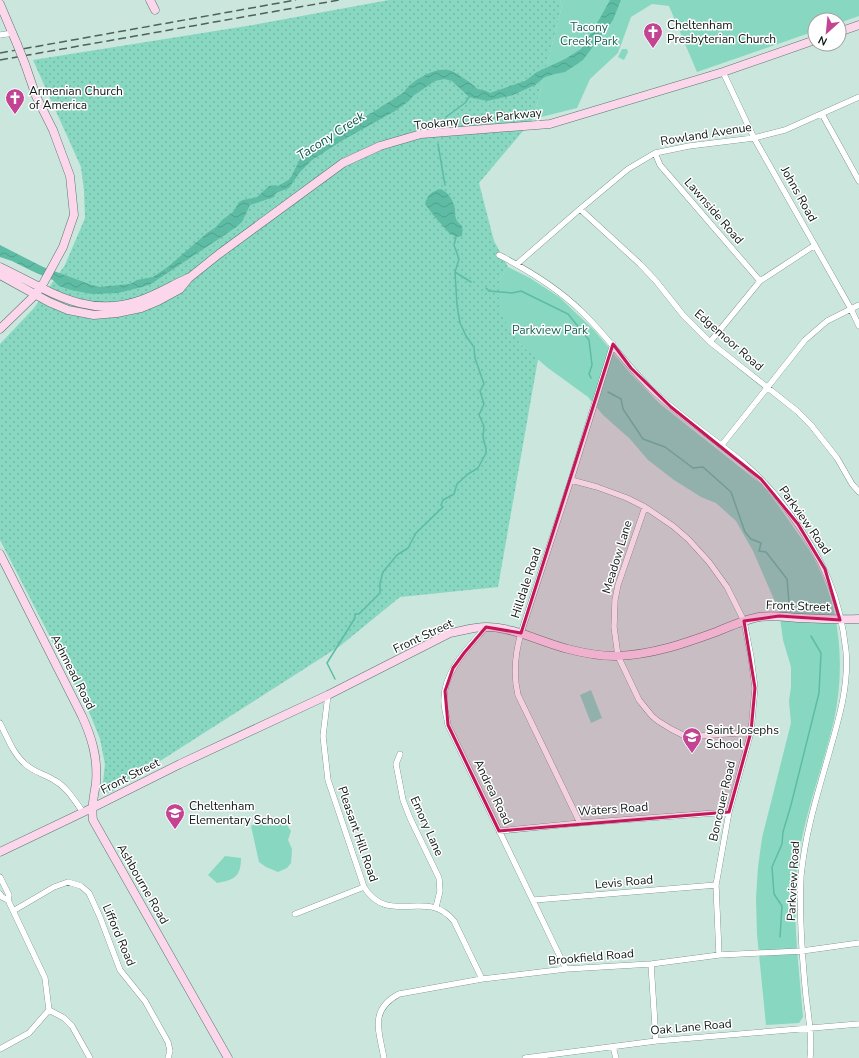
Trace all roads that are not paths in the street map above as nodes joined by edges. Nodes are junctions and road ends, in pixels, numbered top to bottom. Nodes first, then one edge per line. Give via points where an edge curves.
1 (150, 0) edge
2 (0, 4) edge
3 (154, 10) dead end
4 (859, 25) edge
5 (847, 29) edge
6 (12, 33) junction
7 (0, 35) edge
8 (807, 43) edge
9 (723, 72) junction
10 (859, 97) edge
11 (822, 114) junction
12 (754, 138) junction
13 (656, 153) junction
14 (859, 180) edge
15 (580, 209) junction
16 (815, 245) junction
17 (499, 255) dead end
18 (517, 264) junction
19 (0, 267) edge
20 (0, 275) edge
21 (189, 278) junction
22 (760, 281) junction
23 (40, 288) junction
24 (859, 306) edge
25 (851, 309) junction
26 (859, 326) edge
27 (0, 329) edge
28 (710, 342) junction
29 (613, 344) junction
30 (767, 387) junction
31 (721, 446) junction
32 (571, 480) junction
33 (859, 492) edge
34 (645, 507) junction
35 (0, 554) edge
36 (859, 619) edge
37 (840, 620) junction
38 (744, 621) junction
39 (486, 627) junction
40 (521, 633) junction
41 (618, 656) junction
42 (328, 695) junction
43 (0, 723) edge
44 (751, 732) junction
45 (400, 754) dead end
46 (92, 808) junction
47 (83, 812) junction
48 (729, 812) junction
49 (580, 823) junction
50 (499, 831) junction
51 (0, 852) edge
52 (0, 877) edge
53 (716, 885) junction
54 (364, 887) junction
55 (0, 894) edge
56 (8, 900) junction
57 (534, 900) junction
58 (436, 907) junction
59 (13, 911) junction
60 (295, 914) dead end
61 (859, 943) edge
62 (802, 950) junction
63 (719, 955) junction
64 (651, 964) junction
65 (566, 969) junction
66 (482, 979) junction
67 (49, 1010) junction
68 (859, 1024) edge
69 (809, 1028) junction
70 (656, 1041) junction
71 (613, 1047) junction
72 (0, 1049) edge
73 (90, 1058) edge
74 (168, 1058) edge
75 (228, 1058) edge
76 (384, 1058) edge
77 (525, 1058) edge
78 (616, 1058) edge
79 (810, 1058) edge

1 - 3 street
2 - 6 street
4 - 5 street
6 - 7 street
6 - 23 street, bridge via 72,181 74,215 63,247
8 - 9 street, Tookany Creek Parkway
9 - 12 street, Johns Road
9 - 21 street, Tookany Creek Parkway via 550,124 421,134 380,146 343,163
10 - 11 street, Rowland Avenue
11 - 12 street, Rowland Avenue via 785,130
11 - 14 street
12 - 13 street, Rowland Avenue
12 - 16 street, Johns Road
13 - 15 street, Rowland Avenue via 628,169
13 - 22 street, Lawnside Road via 660,165
15 - 18 street, Rowland Avenue
15 - 28 street, Edgemoor Road via 640,264 683,315
16 - 22 street
16 - 25 street, Johns Road
17 - 18 street, Parkview Road
18 - 29 street, Parkview Road via 569,300
19 - 23 street, Tookany Creek Parkway
20 - 23 street, Tookany Creek Parkway
21 - 23 street, Tookany Creek Parkway via 139,301 115,306 77,304
21 - 23 street, Tookany Creek Parkway via 180,288 141,308 94,315 68,310 49,302
22 - 28 street
23 - 27 street
24 - 25 street
25 - 26 street, Johns Road
25 - 30 street via 827,321 805,340
28 - 30 street, Edgemoor Road
29 - 31 street, Parkview Road via 631,368 665,402
29 - 32 street, Hilldale Road
30 - 31 street
30 - 33 street, Edgemoor Road via 811,425
31 - 37 street, Parkview Road via 745,464 770,489 810,542 825,569 838,606
32 - 34 street, Boncouer Road via 597,487
32 - 40 street, Hilldale Road
34 - 38 street, Boncouer Road via 673,526 699,551 727,588
34 - 41 street, Meadow Lane via 615,600 614,627
35 - 46 street, Ashmead Road via 91,736 96,772
36 - 37 street, Front Street
37 - 38 street, Front Street via 780,616
37 - 62 street, Parkview Road via 846,652 842,709 807,831 800,894
38 - 41 street, Front Street via 663,649 644,654
38 - 44 street, Boncouer Road via 754,688
39 - 40 street, Front Street
39 - 42 street, Front Street via 450,634
39 - 50 street, Andrea Road via 453,668 444,701 448,725
40 - 41 street, Front Street via 567,649
40 - 49 street, Hilldale Road via 514,666 518,695
41 - 44 street, Meadow Lane via 639,700 652,716 665,726 683,735 693,736
42 - 46 street, Front Street
42 - 54 street, Pleasant Hill Road via 323,736 328,780
43 - 47 street via 20,759 32,770 62,785
44 - 48 street, Boncouer Road
45 - 58 street, Emory Lane via 396,764 402,800 439,878 440,891
46 - 47 street
46 - 75 street, Ashbourne Road via 93,820 98,831
47 - 51 street
48 - 49 street, Waters Road
48 - 53 street, Boncouer Road
49 - 50 street, Waters Road
50 - 57 street, Andrea Road
52 - 56 street via 9,895
53 - 57 street, Levis Road
53 - 63 street, Boncouer Road
54 - 58 street, Pleasant Hill Road via 373,898 389,906
54 - 60 street
55 - 56 street
56 - 59 street
57 - 65 street, Andrea Road
58 - 66 street via 454,921
59 - 67 street via 45,978
59 - 74 street, Lifford Road via 54,887 68,882 81,886 89,893 120,970 145,1001 168,1042
61 - 62 street, Brookfield Road
62 - 63 street, Brookfield Road
62 - 69 street, Parkview Road
63 - 64 street, Brookfield Road
64 - 65 street, Brookfield Road
64 - 70 street
65 - 66 street, Brookfield Road
66 - 76 street, Brookfield Road via 393,998 383,1008 378,1019
67 - 72 street via 29,1033
67 - 73 street via 72,1026
68 - 69 street, Oak Lane Road
69 - 70 street, Oak Lane Road
69 - 79 street, Parkview Road
70 - 71 street, Oak Lane Road
71 - 77 street, Oak Lane Road
71 - 78 street

